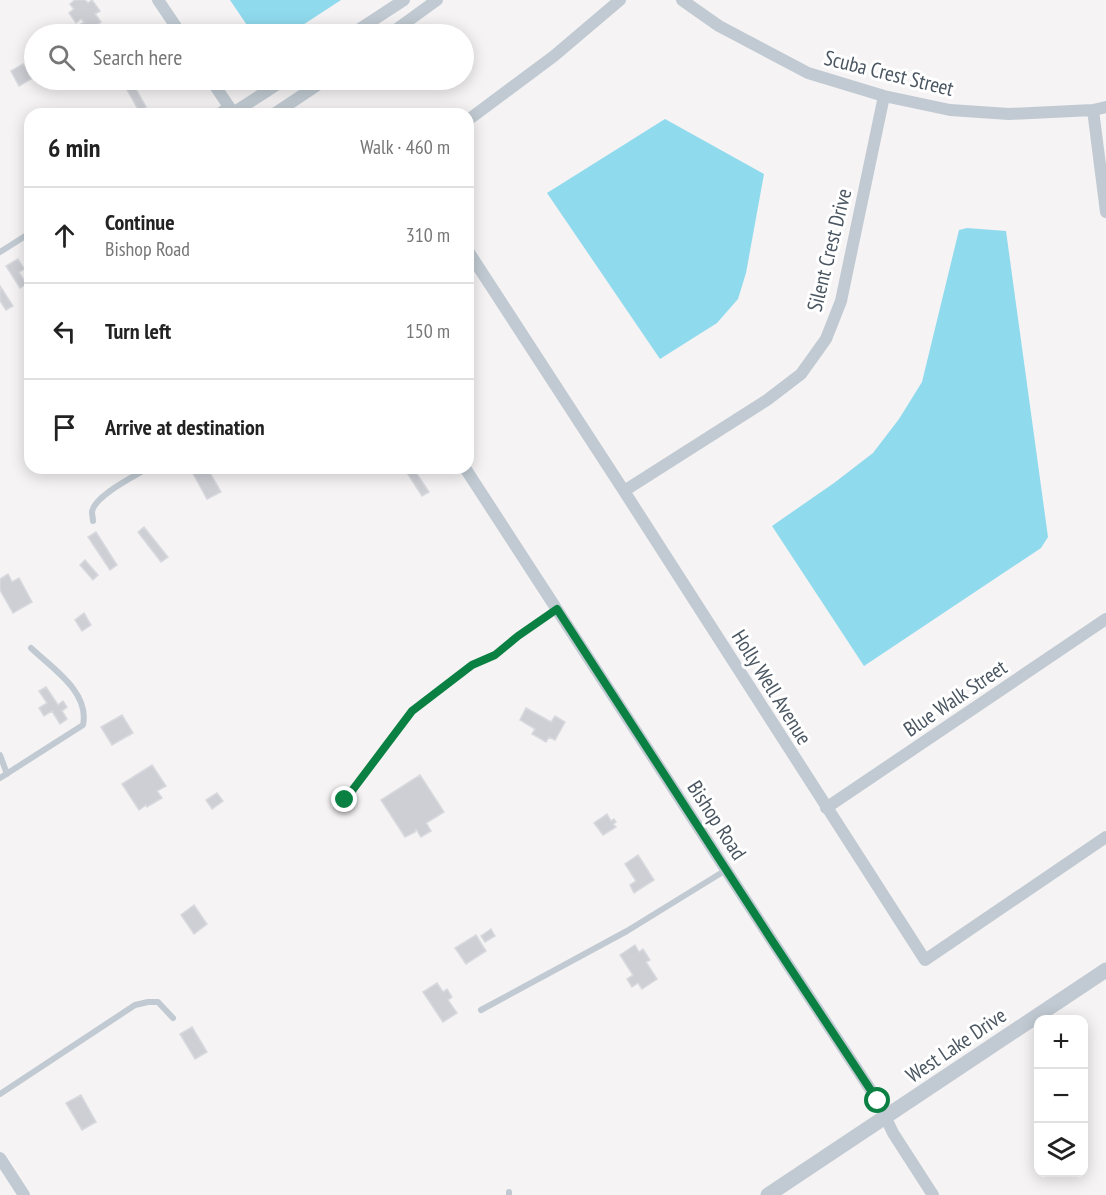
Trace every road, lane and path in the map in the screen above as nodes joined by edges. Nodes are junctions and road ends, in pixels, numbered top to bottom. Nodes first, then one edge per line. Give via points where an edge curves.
1 (158, 0) edge
2 (404, 0) edge
3 (438, 0) edge
4 (620, 0) edge
5 (682, 0) edge
6 (174, 24) edge
7 (367, 24) edge
8 (404, 24) edge
9 (218, 90) edge
10 (267, 90) edge
11 (310, 90) edge
12 (884, 96) junction
13 (230, 108) edge
14 (237, 108) edge
15 (283, 108) edge
16 (1106, 108) edge
17 (1093, 110) junction
18 (474, 116) edge
19 (1106, 212) edge
20 (24, 237) edge
21 (0, 252) edge
22 (474, 260) edge
23 (138, 474) edge
24 (469, 474) edge
25 (624, 491) junction
26 (93, 521) dead end
27 (557, 609) junction
28 (1106, 619) edge
29 (31, 648) dead end
30 (0, 755) edge
31 (7, 774) junction
32 (0, 778) edge
33 (345, 800) dead end
34 (826, 808) junction
35 (1106, 837) edge
36 (726, 869) junction
37 (1106, 970) edge
38 (481, 1010) dead end
39 (173, 1018) dead end
40 (0, 1094) edge
41 (885, 1118) junction
42 (0, 1158) edge
43 (20, 1194) edge
44 (768, 1195) edge
45 (933, 1195) edge

1 - 6 street
2 - 7 street
3 - 8 street
4 - 18 street via 563,49
5 - 12 street, Scuba Crest Street via 719,26 808,73
9 - 13 street
10 - 14 street
11 - 15 street
12 - 17 street, Scuba Crest Street via 950,110 1010,114
12 - 25 street, Silent Crest Drive via 841,301 826,339 801,374 767,400
16 - 17 street, Scuba Crest Street
17 - 19 street
20 - 21 lane
22 - 25 street, Holly Well Avenue
23 - 26 lane via 96,503
24 - 27 street, Bishop Road
25 - 34 street, Holly Well Avenue
27 - 33 lane via 495,655 472,665 412,711
27 - 36 street, Bishop Road
28 - 34 street, Blue Walk Street
29 - 31 lane via 66,680 82,701 85,716 83,725 73,734
30 - 31 lane
31 - 32 lane
34 - 35 street, Holly Well Avenue via 925,960
36 - 38 lane via 627,931
36 - 41 street, Bishop Road via 878,1101
37 - 41 street, West Lake Drive
39 - 40 lane via 158,1002 135,1005
41 - 44 street, West Lake Drive
41 - 45 street, Bishop Road
42 - 43 street

